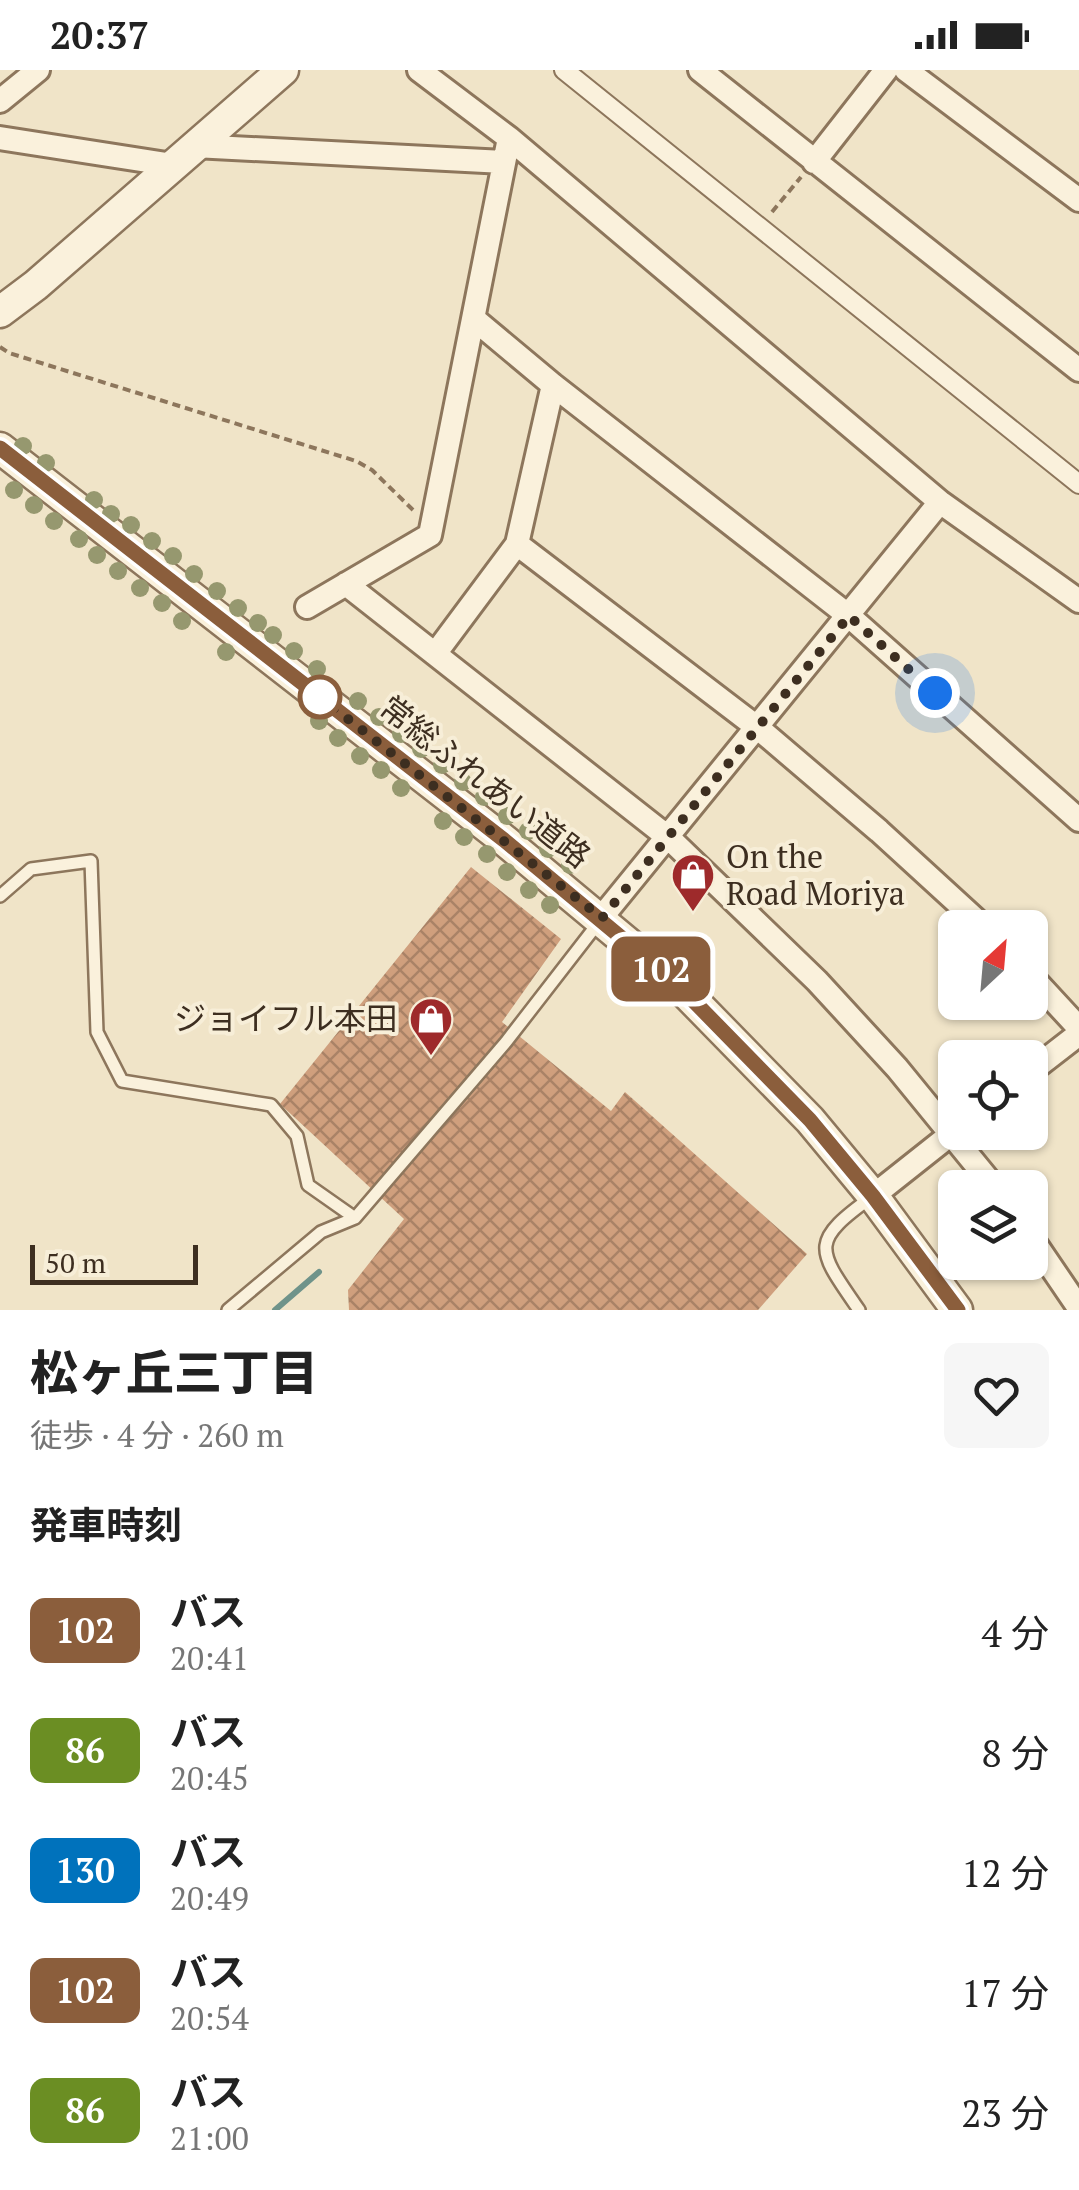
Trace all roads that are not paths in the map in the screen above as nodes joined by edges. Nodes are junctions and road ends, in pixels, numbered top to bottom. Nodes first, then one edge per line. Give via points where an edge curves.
1 (38, 70) edge
2 (282, 70) edge
3 (418, 70) edge
4 (564, 70) edge
5 (700, 70) edge
6 (886, 70) edge
7 (906, 70) edge
8 (0, 101) edge
9 (0, 138) edge
10 (508, 138) junction
11 (184, 155) junction
12 (504, 162) junction
13 (814, 162) junction
14 (1079, 200) edge
15 (0, 312) edge
16 (474, 319) junction
17 (1075, 361) edge
18 (553, 385) junction
19 (0, 448) edge
20 (1079, 484) edge
21 (940, 502) junction
22 (516, 544) junction
23 (346, 584) junction
24 (1079, 600) edge
25 (307, 607) dead end
26 (849, 616) junction
27 (435, 654) junction
28 (758, 728) junction
29 (1079, 820) edge
30 (669, 838) junction
31 (0, 896) edge
32 (966, 910) edge
33 (602, 918) junction
34 (1048, 996) edge
35 (1079, 1031) edge
36 (1048, 1057) edge
37 (938, 1114) edge
38 (938, 1145) edge
39 (873, 1196) junction
40 (355, 1218) junction
41 (1048, 1262) edge
42 (1079, 1308) edge
43 (228, 1310) edge
44 (859, 1310) edge
45 (958, 1310) edge

1 - 8 street
2 - 11 street
3 - 10 street
4 - 20 street
5 - 13 street
6 - 13 street
7 - 14 street
9 - 11 street
10 - 12 street
10 - 21 street
11 - 12 street
11 - 15 street
12 - 16 street
13 - 17 street
16 - 18 street
16 - 23 street via 430,536
18 - 22 street
18 - 26 street
19 - 33 street, 常総ふれあい道路
21 - 24 street
21 - 26 street
22 - 27 street
22 - 28 street
23 - 25 street
23 - 27 street
26 - 28 street
26 - 29 street
27 - 30 street
28 - 30 street
28 - 32 street
30 - 33 street
30 - 37 street via 817,981
31 - 40 lane via 30,869 91,861 98,1032 122,1082 271,1105 297,1136 308,1184
33 - 39 street, 常総ふれあい道路 via 747,1052
33 - 40 lane
34 - 35 street
35 - 36 street
38 - 39 street
39 - 44 lane via 830,1229 824,1251
39 - 45 street, 常総ふれあい道路
40 - 43 lane via 321,1232
41 - 42 street

